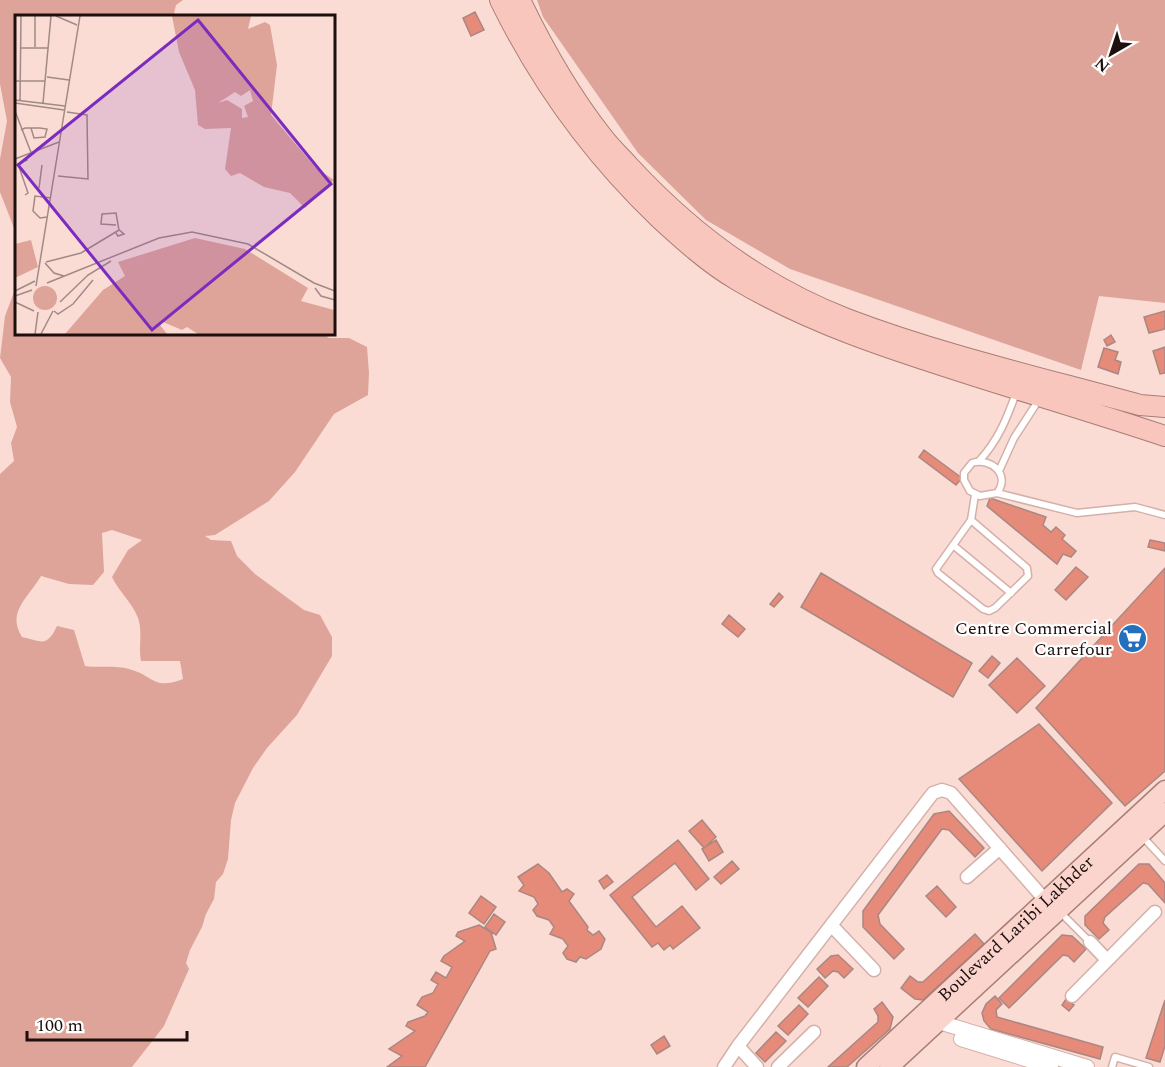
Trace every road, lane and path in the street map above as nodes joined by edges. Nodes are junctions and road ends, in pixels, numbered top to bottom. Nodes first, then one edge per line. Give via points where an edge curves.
1 (500, 0) edge
2 (520, 0) edge
3 (1017, 389) junction
4 (1041, 397) junction
5 (1165, 407) edge
6 (1165, 436) edge
7 (979, 461) junction
8 (999, 471) junction
9 (997, 493) junction
10 (975, 495) junction
11 (1165, 515) edge
12 (971, 520) junction
13 (953, 545) junction
14 (1011, 593) junction
15 (1165, 790) edge
16 (1165, 812) edge
17 (1141, 834) junction
18 (1000, 848) junction
19 (1165, 861) edge
20 (968, 876) dead end
21 (1052, 906) junction
22 (1155, 912) dead end
23 (831, 925) junction
24 (1090, 942) joint
25 (1107, 960) junction
26 (874, 970) dead end
27 (1072, 996) dead end
28 (930, 1023) junction
29 (814, 1032) dead end
30 (738, 1046) junction
31 (1082, 1066) edge
32 (724, 1067) edge
33 (757, 1067) edge
34 (778, 1067) edge
35 (866, 1067) edge
36 (889, 1067) edge
37 (1051, 1067) edge
38 (1112, 1067) edge
39 (1149, 1067) edge

1 - 3 highway via 535,66 578,129 633,193 699,253 775,301 846,333
2 - 5 highway via 542,46 602,137 688,225 715,246 799,297 846,319 1140,405
3 - 4 highway
3 - 7 lane via 1004,426
4 - 6 highway
4 - 8 lane via 1014,438
7 - 8 lane
7 - 10 lane via 972,462 964,473 966,486
8 - 9 lane via 1002,485
9 - 10 lane
9 - 11 lane via 1077,513 1135,507
10 - 12 lane
12 - 13 lane
12 - 14 lane via 1027,568 1028,576
13 - 14 lane
13 - 14 lane via 938,565 938,573 989,611
15 - 21 main road, Boulevard Laribi Lakhder
16 - 17 main road, Boulevard Laribi Lakhder
17 - 19 lane
17 - 21 main road, Boulevard Laribi Lakhder
18 - 20 street
18 - 21 street
18 - 23 street via 951,793 933,793
21 - 24 lane
21 - 28 main road, Boulevard Laribi Lakhder
22 - 25 street
23 - 26 street
23 - 30 street
24 - 25 street
25 - 27 street
28 - 31 street
28 - 35 main road, Boulevard Laribi Lakhder
28 - 36 main road, Boulevard Laribi Lakhder
28 - 37 street
29 - 34 street
30 - 32 street
30 - 33 street
38 - 39 lane via 1115,1057

